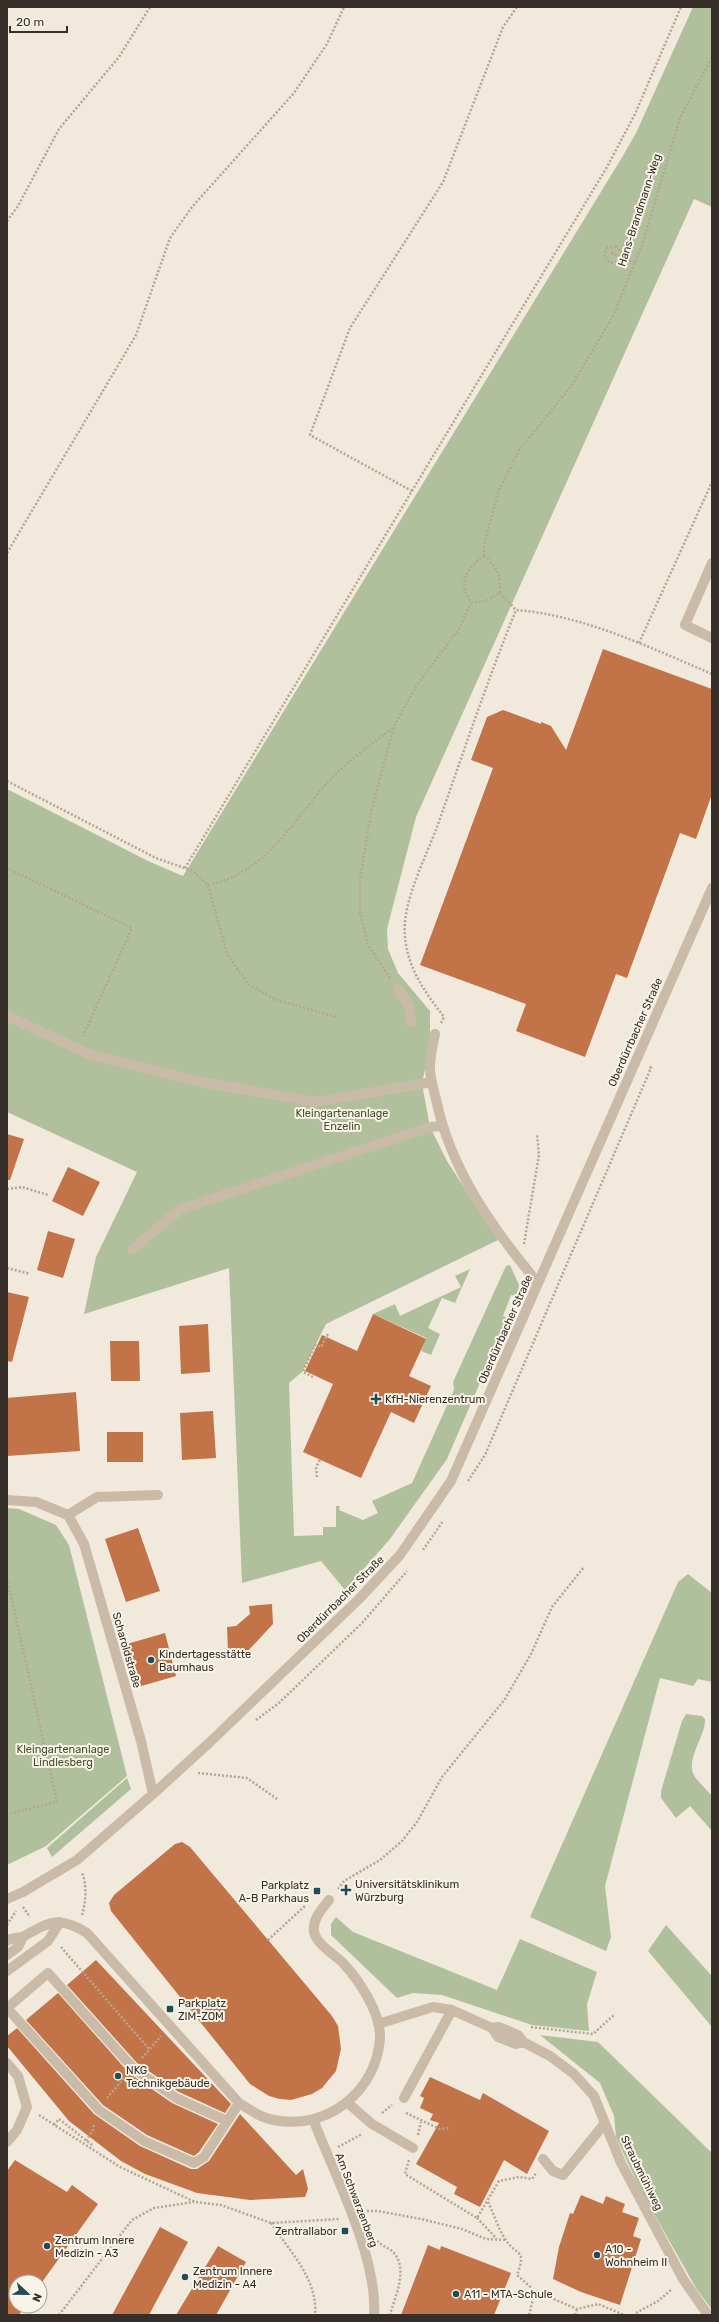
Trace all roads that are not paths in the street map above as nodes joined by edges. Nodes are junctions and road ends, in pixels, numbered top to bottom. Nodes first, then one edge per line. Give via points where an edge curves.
1 (712, 563) edge
2 (712, 638) edge
3 (712, 888) edge
4 (398, 988) road end
5 (7, 1016) edge
6 (411, 1022) dead end
7 (435, 1034) road end
8 (432, 1082) junction
9 (441, 1126) junction
10 (133, 1249) dead end
11 (538, 1283) junction
12 (158, 1495) dead end
13 (7, 1500) edge
14 (68, 1515) junction
15 (153, 1794) junction
16 (7, 1899) edge
17 (329, 1900) road end
18 (60, 1922) junction
19 (23, 1937) junction
20 (9, 1939) edge
21 (7, 1955) edge
22 (7, 1971) edge
23 (7, 2008) edge
24 (452, 2010) junction
25 (378, 2024) junction
26 (7, 2063) edge
27 (404, 2098) dead end
28 (239, 2103) junction
29 (348, 2103) junction
30 (312, 2119) junction
31 (227, 2121) junction
32 (605, 2123) junction
33 (7, 2142) edge
34 (413, 2148) dead end
35 (543, 2159) road end
36 (374, 2315) edge
37 (708, 2315) edge

1 - 2 street via 685,625
3 - 11 street, Oberdürrbacher Straße
4 - 6 street via 409,1006
5 - 8 street via 77,1050 206,1083 316,1102
7 - 8 street via 430,1065
8 - 9 street
9 - 10 street via 430,1127 179,1210
9 - 11 street via 460,1171 520,1261
11 - 15 street, Oberdürrbacher Straße via 451,1481 400,1555 359,1599
12 - 14 street via 97,1497
13 - 14 street via 36,1502
14 - 15 street, Scharoldstraße via 84,1544 141,1741
15 - 16 street, Oberdürrbacher Straße via 77,1860
17 - 25 street via 314,1924 316,1937 342,1962 363,1988
18 - 19 street via 45,1924
18 - 22 street via 48,1941
18 - 28 street via 70,1923 87,1933
19 - 20 street
19 - 21 street via 18,1947
23 - 31 street via 48,1972 133,2068 176,2098
23 - 31 street via 99,2110 144,2141 194,2163 204,2157
24 - 25 street, Straubmühlweg via 433,2007
24 - 27 street
24 - 32 street, Straubmühlweg via 492,2028 498,2037 516,2044 523,2042 550,2056 574,2074 594,2096
25 - 29 street via 380,2036 374,2064 368,2079
26 - 33 street via 18,2076 27,2107 17,2130
28 - 30 street via 273,2120 296,2123
28 - 31 street
29 - 30 street
29 - 34 street via 372,2124
30 - 36 street, Am Schwarzenberg via 368,2263 375,2297
32 - 35 street via 563,2176 553,2171
32 - 37 street, Straubmühlweg via 621,2163 683,2279

